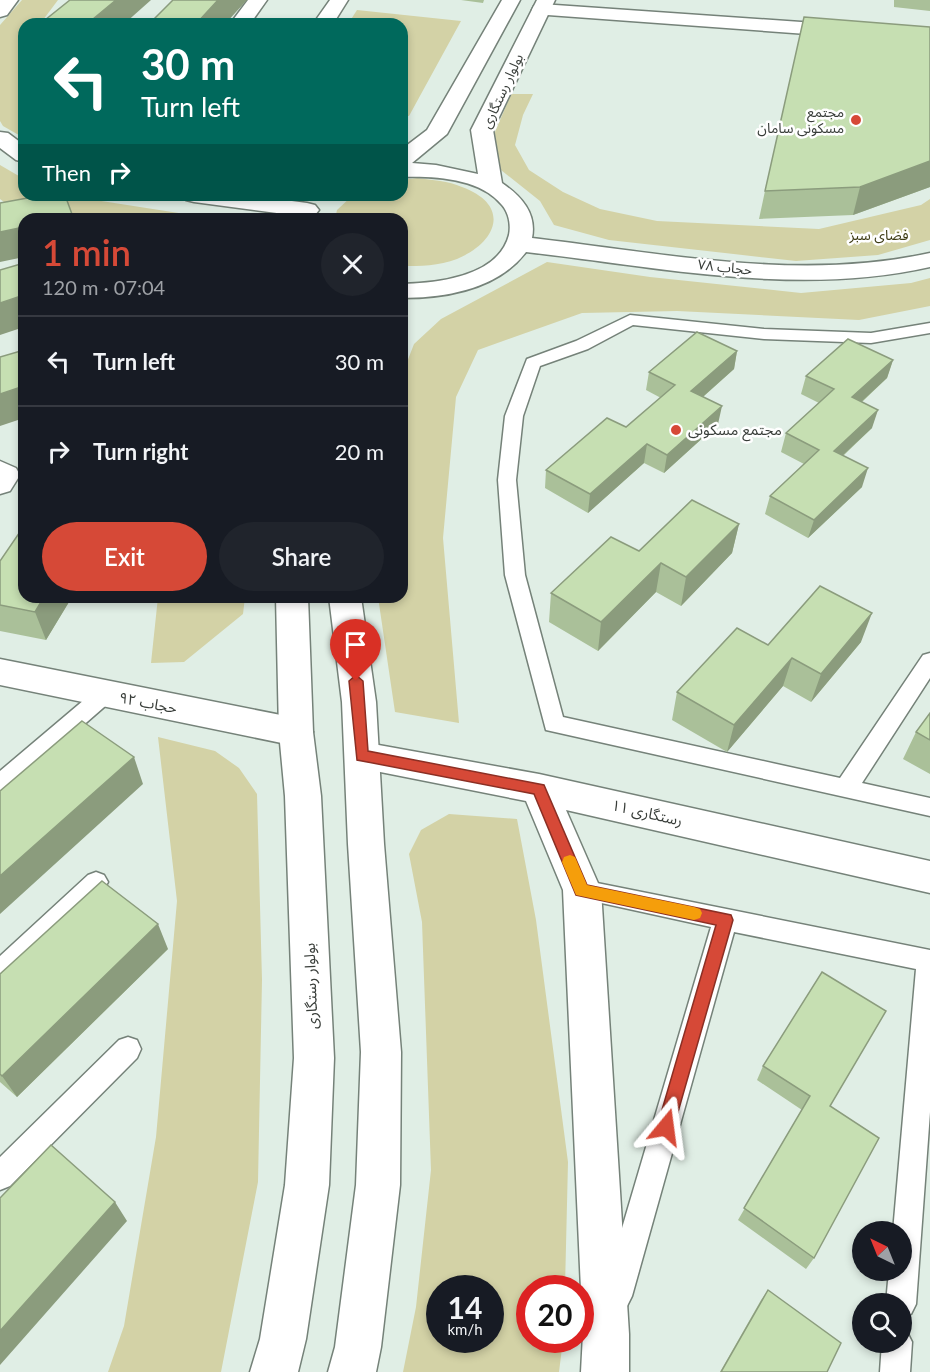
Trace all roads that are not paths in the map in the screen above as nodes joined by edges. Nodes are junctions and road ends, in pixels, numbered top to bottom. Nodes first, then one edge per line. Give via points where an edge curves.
1 (258, 0) edge
2 (339, 0) edge
3 (511, 0) edge
4 (543, 5) edge
5 (244, 18) edge
6 (327, 18) edge
7 (930, 37) edge
8 (0, 138) edge
9 (18, 151) edge
10 (408, 155) edge
11 (408, 170) edge
12 (491, 186) junction
13 (248, 201) edge
14 (311, 208) edge
15 (519, 244) junction
16 (930, 260) edge
17 (436, 290) junction
18 (408, 291) edge
19 (408, 313) edge
20 (930, 328) edge
21 (0, 471) edge
22 (0, 484) edge
23 (292, 603) edge
24 (346, 603) edge
25 (930, 661) edge
26 (0, 672) edge
27 (104, 695) junction
28 (296, 732) junction
29 (362, 756) junction
30 (0, 784) edge
31 (846, 788) junction
32 (539, 789) junction
33 (930, 807) edge
34 (930, 877) edge
35 (96, 882) dead end
36 (582, 890) junction
37 (725, 920) junction
38 (929, 961) edge
39 (0, 972) edge
40 (128, 1049) dead end
41 (0, 1176) edge
42 (902, 1293) edge
43 (606, 1353) edge
44 (896, 1353) edge
45 (274, 1372) edge
46 (352, 1372) edge
47 (895, 1372) edge

1 - 5 street
2 - 6 street
3 - 10 street via 436,134
4 - 7 street
4 - 12 street, بولوار رستگاری via 482,130
8 - 9 street
11 - 12 street via 444,171
12 - 15 street via 508,198 518,213 522,228
13 - 14 street
15 - 16 street, حجاب ۷۸ via 739,269 827,274 903,267
15 - 17 street via 507,260 489,273
17 - 18 street
17 - 19 street
20 - 31 lane via 859,338 764,334 630,320 582,345 533,363 514,416 507,480 515,576 554,724
21 - 22 street via 6,475
23 - 28 street, بولوار رستگاری
24 - 29 street
25 - 31 lane
26 - 27 street, حجاب ۹۲
27 - 28 street, حجاب ۹۲
27 - 30 lane
28 - 45 street, بولوار رستگاری via 303,796 314,1058 307,1185 283,1339
29 - 32 street, رستگاری ۱۱
29 - 46 street via 381,1052 378,1185
31 - 33 lane
32 - 34 street, رستگاری ۱۱
32 - 36 street
35 - 39 lane
36 - 37 lane
36 - 43 street
37 - 38 lane
37 - 43 lane
38 - 42 lane
40 - 41 lane
44 - 47 lane

